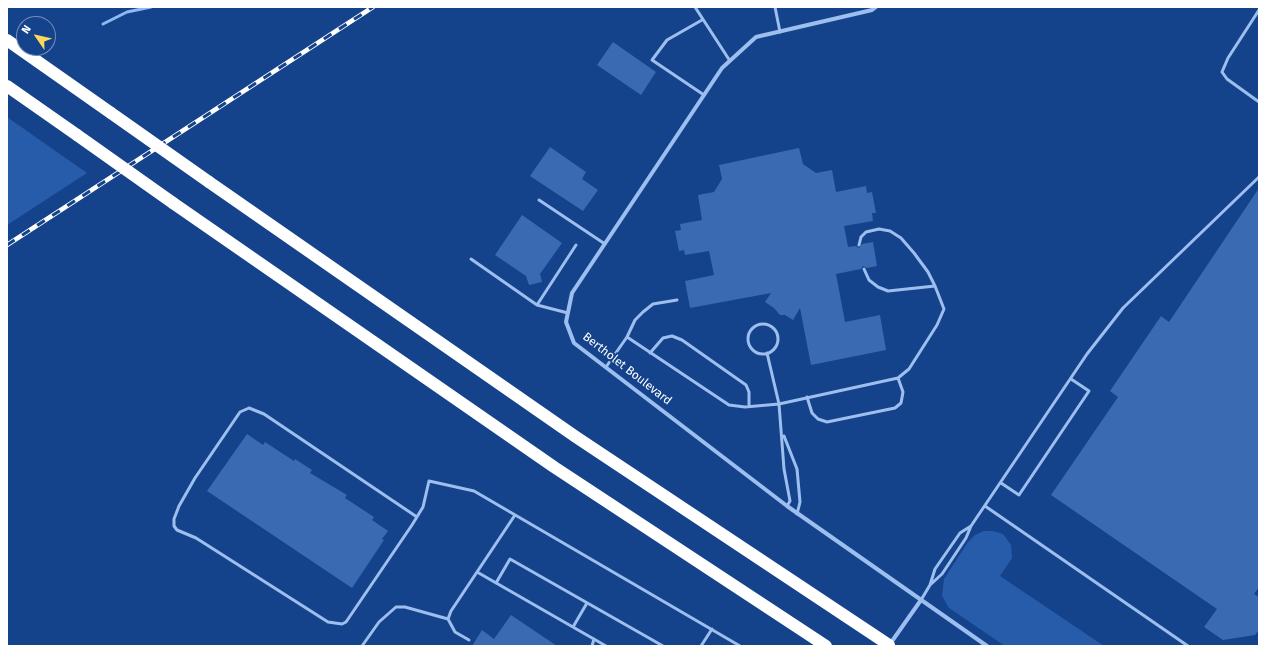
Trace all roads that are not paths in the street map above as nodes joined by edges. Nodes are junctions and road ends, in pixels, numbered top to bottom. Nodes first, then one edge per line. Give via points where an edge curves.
1 (695, 7) edge
2 (775, 7) edge
3 (876, 7) edge
4 (1259, 10) edge
5 (702, 20) junction
6 (780, 32) junction
7 (7, 40) edge
8 (730, 61) junction
9 (7, 86) edge
10 (704, 95) junction
11 (1259, 102) edge
12 (1259, 177) edge
13 (539, 200) dead end
14 (605, 244) junction
15 (576, 245) dead end
16 (859, 245) dead end
17 (471, 259) dead end
18 (864, 269) dead end
19 (935, 286) junction
20 (677, 300) dead end
21 (537, 305) junction
22 (568, 313) junction
23 (627, 337) junction
24 (650, 353) junction
25 (767, 353) junction
26 (606, 367) junction
27 (898, 378) junction
28 (1071, 379) junction
29 (807, 397) junction
30 (779, 404) junction
31 (749, 406) junction
32 (782, 432) junction
33 (1001, 483) junction
34 (787, 506) junction
35 (985, 506) junction
36 (797, 514) junction
37 (515, 515) junction
38 (417, 517) junction
39 (971, 526) junction
40 (477, 572) junction
41 (496, 583) junction
42 (930, 585) junction
43 (921, 600) junction
44 (587, 603) junction
45 (448, 618) junction
46 (573, 627) junction
47 (712, 629) junction
48 (594, 639) junction
49 (469, 640) dead end
50 (889, 645) edge
51 (362, 646) edge
52 (592, 646) edge
53 (606, 646) edge
54 (663, 646) edge
55 (701, 646) edge
56 (740, 646) edge
57 (826, 646) edge
58 (987, 646) edge
59 (1188, 646) edge

1 - 5 lane
2 - 6 lane
3 - 6 street, Bertholet Boulevard
4 - 11 lane via 1228,58 1222,72 1227,79
5 - 8 lane
5 - 10 lane via 667,40 652,60
6 - 8 street, Bertholet Boulevard via 756,37
7 - 50 highway, bridge via 537,410
8 - 10 street, Bertholet Boulevard via 722,68
9 - 57 highway, bridge via 560,471
10 - 14 street, Bertholet Boulevard
12 - 28 lane via 1123,308
13 - 14 lane
14 - 22 street, Bertholet Boulevard via 572,293
15 - 21 lane
16 - 19 lane via 861,236 866,232 879,229 890,231 901,238 914,253
17 - 21 lane
18 - 19 lane via 869,280 888,291
19 - 27 lane via 944,309 937,325 909,369
20 - 23 lane via 653,304 635,320
21 - 22 lane
22 - 26 street, Bertholet Boulevard via 566,322 574,343
23 - 24 lane
23 - 26 lane
24 - 31 lane via 729,405
24 - 31 lane via 663,338 672,336 682,340 746,385
25 - 25 lane via 775,348 777,334 771,326 757,325 748,336 750,346 757,353
25 - 30 lane
26 - 34 street, Bertholet Boulevard
27 - 29 lane
27 - 29 lane via 903,392 901,404 894,408 827,422 818,419 812,413
28 - 33 lane
28 - 33 lane via 1089,391 1019,495
29 - 30 lane
30 - 31 lane
30 - 32 lane
32 - 34 lane via 784,469 790,501
32 - 36 lane via 797,469 800,502
33 - 35 lane
34 - 36 street, Bertholet Boulevard
35 - 39 lane
35 - 59 lane
36 - 43 street, Bertholet Boulevard
37 - 38 lane via 474,491 429,481 428,494
37 - 40 lane
37 - 47 lane
38 - 38 lane via 346,622 335,624 174,526 179,506 195,478 240,412 249,408 264,414
39 - 42 lane via 942,574
39 - 42 lane via 960,533 935,569
40 - 41 lane
40 - 45 lane
41 - 44 lane via 510,559
41 - 46 lane
42 - 43 lane
43 - 50 street
43 - 58 street, Bertholet Boulevard
44 - 46 lane
44 - 54 lane
45 - 49 lane via 455,632
45 - 51 lane via 411,608 396,607 379,622
46 - 48 lane
47 - 55 lane
47 - 56 lane
48 - 52 lane
48 - 53 lane

